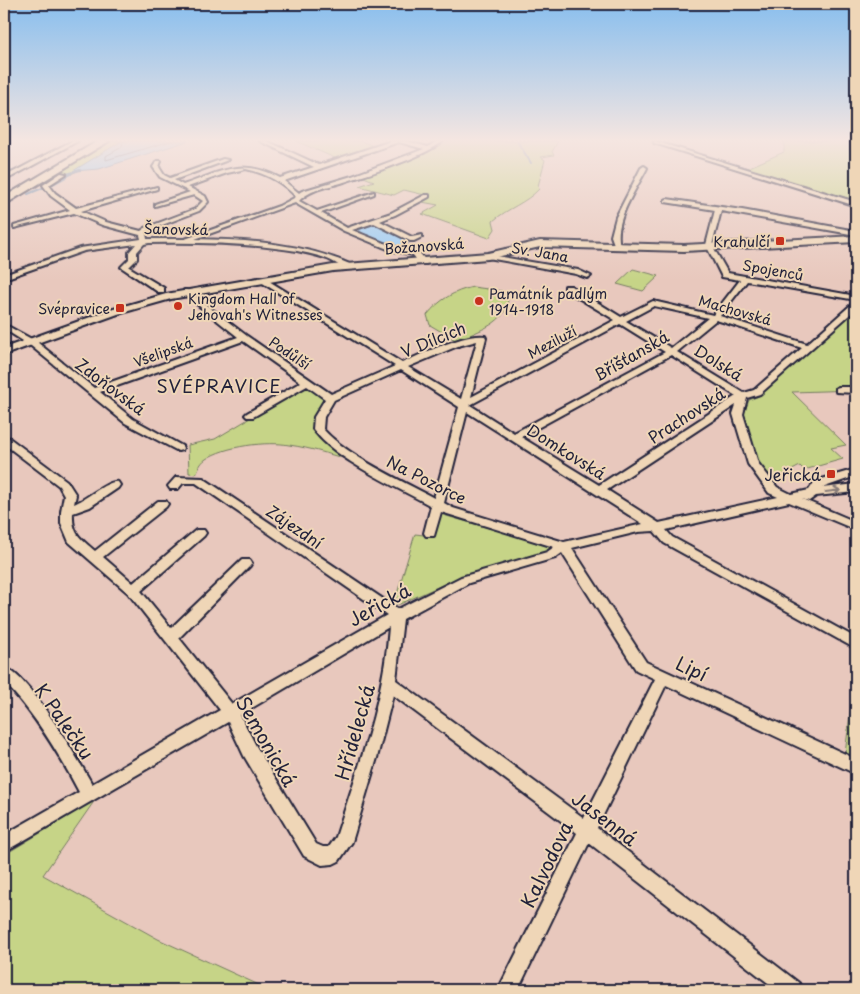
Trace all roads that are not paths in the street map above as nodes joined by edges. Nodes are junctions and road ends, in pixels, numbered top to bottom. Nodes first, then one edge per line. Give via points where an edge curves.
1 (27, 187) edge
2 (48, 187) edge
3 (182, 187) edge
4 (290, 187) edge
5 (324, 187) edge
6 (634, 187) edge
7 (805, 187) edge
8 (155, 188) dead end
9 (194, 193) junction
10 (372, 193) dead end
11 (427, 196) dead end
12 (296, 198) junction
13 (4, 202) edge
14 (666, 202) dead end
15 (856, 204) edge
16 (157, 205) dead end
17 (718, 209) junction
18 (74, 211) junction
19 (316, 214) junction
20 (376, 221) junction
21 (16, 227) dead end
22 (346, 230) junction
23 (856, 233) edge
24 (420, 236) dead end
25 (144, 237) junction
26 (856, 239) edge
27 (184, 241) junction
28 (617, 246) junction
29 (710, 247) junction
30 (488, 256) junction
31 (424, 262) junction
32 (349, 267) junction
33 (587, 276) dead end
34 (4, 277) edge
35 (746, 278) junction
36 (264, 280) junction
37 (568, 288) dead end
38 (161, 290) dead end
39 (187, 292) junction
40 (856, 298) edge
41 (653, 303) joint
42 (856, 305) edge
43 (715, 317) junction
44 (621, 320) junction
45 (4, 326) edge
46 (244, 338) junction
47 (30, 342) junction
48 (808, 347) junction
49 (4, 352) edge
50 (672, 352) junction
51 (403, 367) junction
52 (308, 382) junction
53 (838, 390) dead end
54 (856, 390) edge
55 (92, 392) junction
56 (743, 396) junction
57 (330, 398) junction
58 (463, 405) junction
59 (250, 415) dead end
60 (514, 437) junction
61 (4, 439) edge
62 (178, 448) dead end
63 (856, 472) edge
64 (114, 485) dead end
65 (174, 486) dead end
66 (856, 488) edge
67 (599, 490) junction
68 (810, 493) junction
69 (789, 499) junction
70 (162, 504) dead end
71 (437, 505) junction
72 (67, 511) junction
73 (823, 513) junction
74 (657, 526) junction
75 (856, 526) edge
76 (200, 533) dead end
77 (430, 533) dead end
78 (564, 546) junction
79 (95, 557) junction
80 (246, 563) dead end
81 (133, 590) junction
82 (396, 616) junction
83 (172, 636) junction
84 (856, 644) edge
85 (4, 672) edge
86 (663, 677) junction
87 (390, 684) junction
88 (231, 713) junction
89 (856, 767) edge
90 (89, 795) junction
91 (586, 830) junction
92 (4, 844) edge
93 (333, 855) joint
94 (508, 990) edge
95 (792, 990) edge

1 - 13 highway
2 - 18 street
3 - 9 street
4 - 12 street
5 - 12 street
6 - 28 street via 619,217 614,236
7 - 15 street
8 - 18 street
9 - 16 street
9 - 25 street via 206,199 201,208
10 - 19 street
11 - 20 street
12 - 19 street
12 - 27 street
14 - 17 street
17 - 23 street
17 - 29 street
18 - 21 street
18 - 25 street
19 - 22 street
20 - 22 street
20 - 24 street via 412,240
22 - 31 street via 392,249 415,253
25 - 27 street, Šanovská
25 - 34 street, Šanovská via 92,247
25 - 38 street via 125,267
26 - 29 street, Božanovská
27 - 32 street, Šanovská via 293,248
28 - 29 street, Božanovská
28 - 30 street, Božanovská via 540,244
29 - 35 street, Spojenců via 726,275
30 - 31 street, Božanovská
30 - 33 street, Sv. Jana
31 - 32 street, Božanovská
32 - 36 street, Božanovská
35 - 40 street, Spojenců
35 - 43 street, Bříšťanská
36 - 39 street, Božanovská
36 - 51 street, Domkovská
37 - 44 street, Dolská
39 - 46 street, Podůlší
39 - 47 street, Božanovská via 114,312
41 - 43 street, Machovská
41 - 44 street, Meziluží
42 - 48 street, Prachovská
43 - 48 street, Machovská
43 - 50 street, Bříšťanská
44 - 50 street, Dolská
44 - 58 street, Meziluží
45 - 47 street, Zdoňovská
46 - 52 street, Podůlší
46 - 55 street, Všelipská
47 - 49 street, Božanovská
47 - 55 street, Zdoňovská
48 - 56 street, Prachovská via 757,392
50 - 56 street, Dolská
50 - 60 street, Bříšťanská
51 - 57 street, V Dílcích
51 - 58 street, Domkovská
51 - 58 street, V Dílcích via 473,338 482,338
52 - 57 street, Podůlší
52 - 59 street, Podůlší
53 - 54 street
55 - 62 street, Zdoňovská via 129,421
56 - 67 street, Prachovská
56 - 69 street, Dolská via 738,414 754,464 773,490
57 - 71 street, Na Pozorce via 319,417 318,429 329,442
58 - 60 street, Domkovská
58 - 71 street
60 - 67 street, Domkovská
61 - 72 street, Semonická via 63,484 70,495
63 - 68 street, Jeřická via 819,484
64 - 72 street via 86,504
65 - 82 street, Zájezdní via 180,479 199,480
68 -> 66 street, Jeřická
67 - 74 street, Domkovská
68 - 69 street, Jeřická
68 - 73 street via 807,499
69 - 73 street, Dolská
69 - 74 street, Jeřická
70 - 79 street
71 - 77 street
71 - 78 street, Na Pozorce via 474,520
72 - 79 street, Semonická via 68,531
73 - 75 street, Dolská
74 - 78 street, Jeřická
74 - 84 street, Domkovská via 668,540
76 - 81 street
78 - 82 street, Jeřická via 551,555 465,580
78 - 86 street, Lipí via 641,666
79 - 81 street, Semonická
80 - 83 street
81 - 83 street, Semonická
82 - 87 street, Hřídelecká
82 - 88 street, Jeřická
83 - 88 street, Semonická
85 - 90 street, K Palečku via 68,755
86 - 89 street, Lipí
86 - 91 street, Kalvodova
87 - 91 street, Jasenná
87 - 93 street, Hřídelecká via 343,842
88 - 90 street, Jeřická
88 - 93 street, Semonická via 250,751 310,850 322,856
90 - 92 street, Jeřická
91 - 94 street, Kalvodova
91 - 95 street, Jasenná

